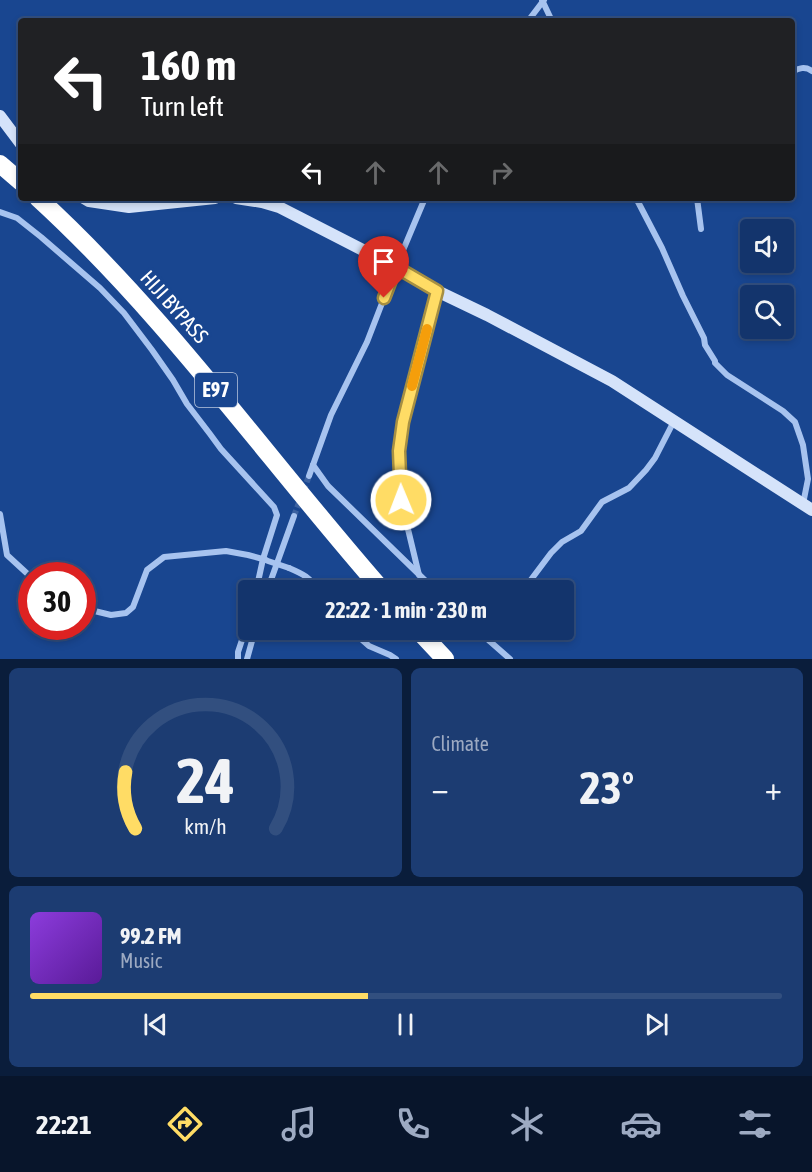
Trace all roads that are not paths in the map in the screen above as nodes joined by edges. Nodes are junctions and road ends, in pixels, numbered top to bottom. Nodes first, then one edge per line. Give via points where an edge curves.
1 (543, 0) edge
2 (530, 18) edge
3 (551, 18) edge
4 (795, 70) edge
5 (812, 71) edge
6 (0, 116) edge
7 (18, 140) edge
8 (0, 164) edge
9 (18, 179) edge
10 (41, 201) edge
11 (89, 201) edge
12 (186, 201) edge
13 (256, 201) edge
14 (424, 201) edge
15 (638, 201) edge
16 (697, 201) edge
17 (0, 212) edge
18 (701, 229) dead end
19 (396, 267) junction
20 (437, 291) junction
21 (674, 421) junction
22 (314, 465) junction
23 (309, 476) tunnel mouth
24 (807, 507) edge
25 (0, 514) edge
26 (294, 516) tunnel mouth
27 (266, 560) junction
28 (18, 565) edge
29 (419, 575) junction
30 (260, 580) edge
31 (271, 580) edge
32 (310, 580) edge
33 (372, 580) edge
34 (424, 580) edge
35 (530, 580) edge
36 (96, 611) edge
37 (242, 640) edge
38 (252, 640) edge
39 (362, 640) edge
40 (427, 640) edge
41 (490, 641) edge
42 (238, 659) edge
43 (247, 659) edge
44 (396, 659) edge
45 (445, 659) edge
46 (508, 659) edge

1 - 2 street
1 - 3 street
4 - 5 street
6 - 7 street
8 - 9 highway
10 - 33 highway, HIJI BYPASS / E97 via 142,303
11 - 12 street via 129,207
13 - 19 street via 279,207
14 - 19 street
15 - 24 street via 715,363 795,422 808,479
16 - 18 street
17 - 27 street via 17,218 41,237 124,313 221,449 274,507 277,515
19 - 20 street
19 - 22 street
20 - 21 street via 612,381
20 - 29 street via 399,451 401,500
21 - 24 street
21 - 35 street via 646,470 628,488 602,502 581,531 562,542
22 - 23 street
22 - 29 street via 328,486
25 - 28 street via 7,555
26 - 31 street
27 - 30 street
27 - 32 street, bridge via 303,573
27 - 36 street via 226,550 164,557 147,570 133,607 126,613
29 - 34 street
37 - 42 street
38 - 43 street
39 - 44 street
40 - 45 highway
41 - 46 street

